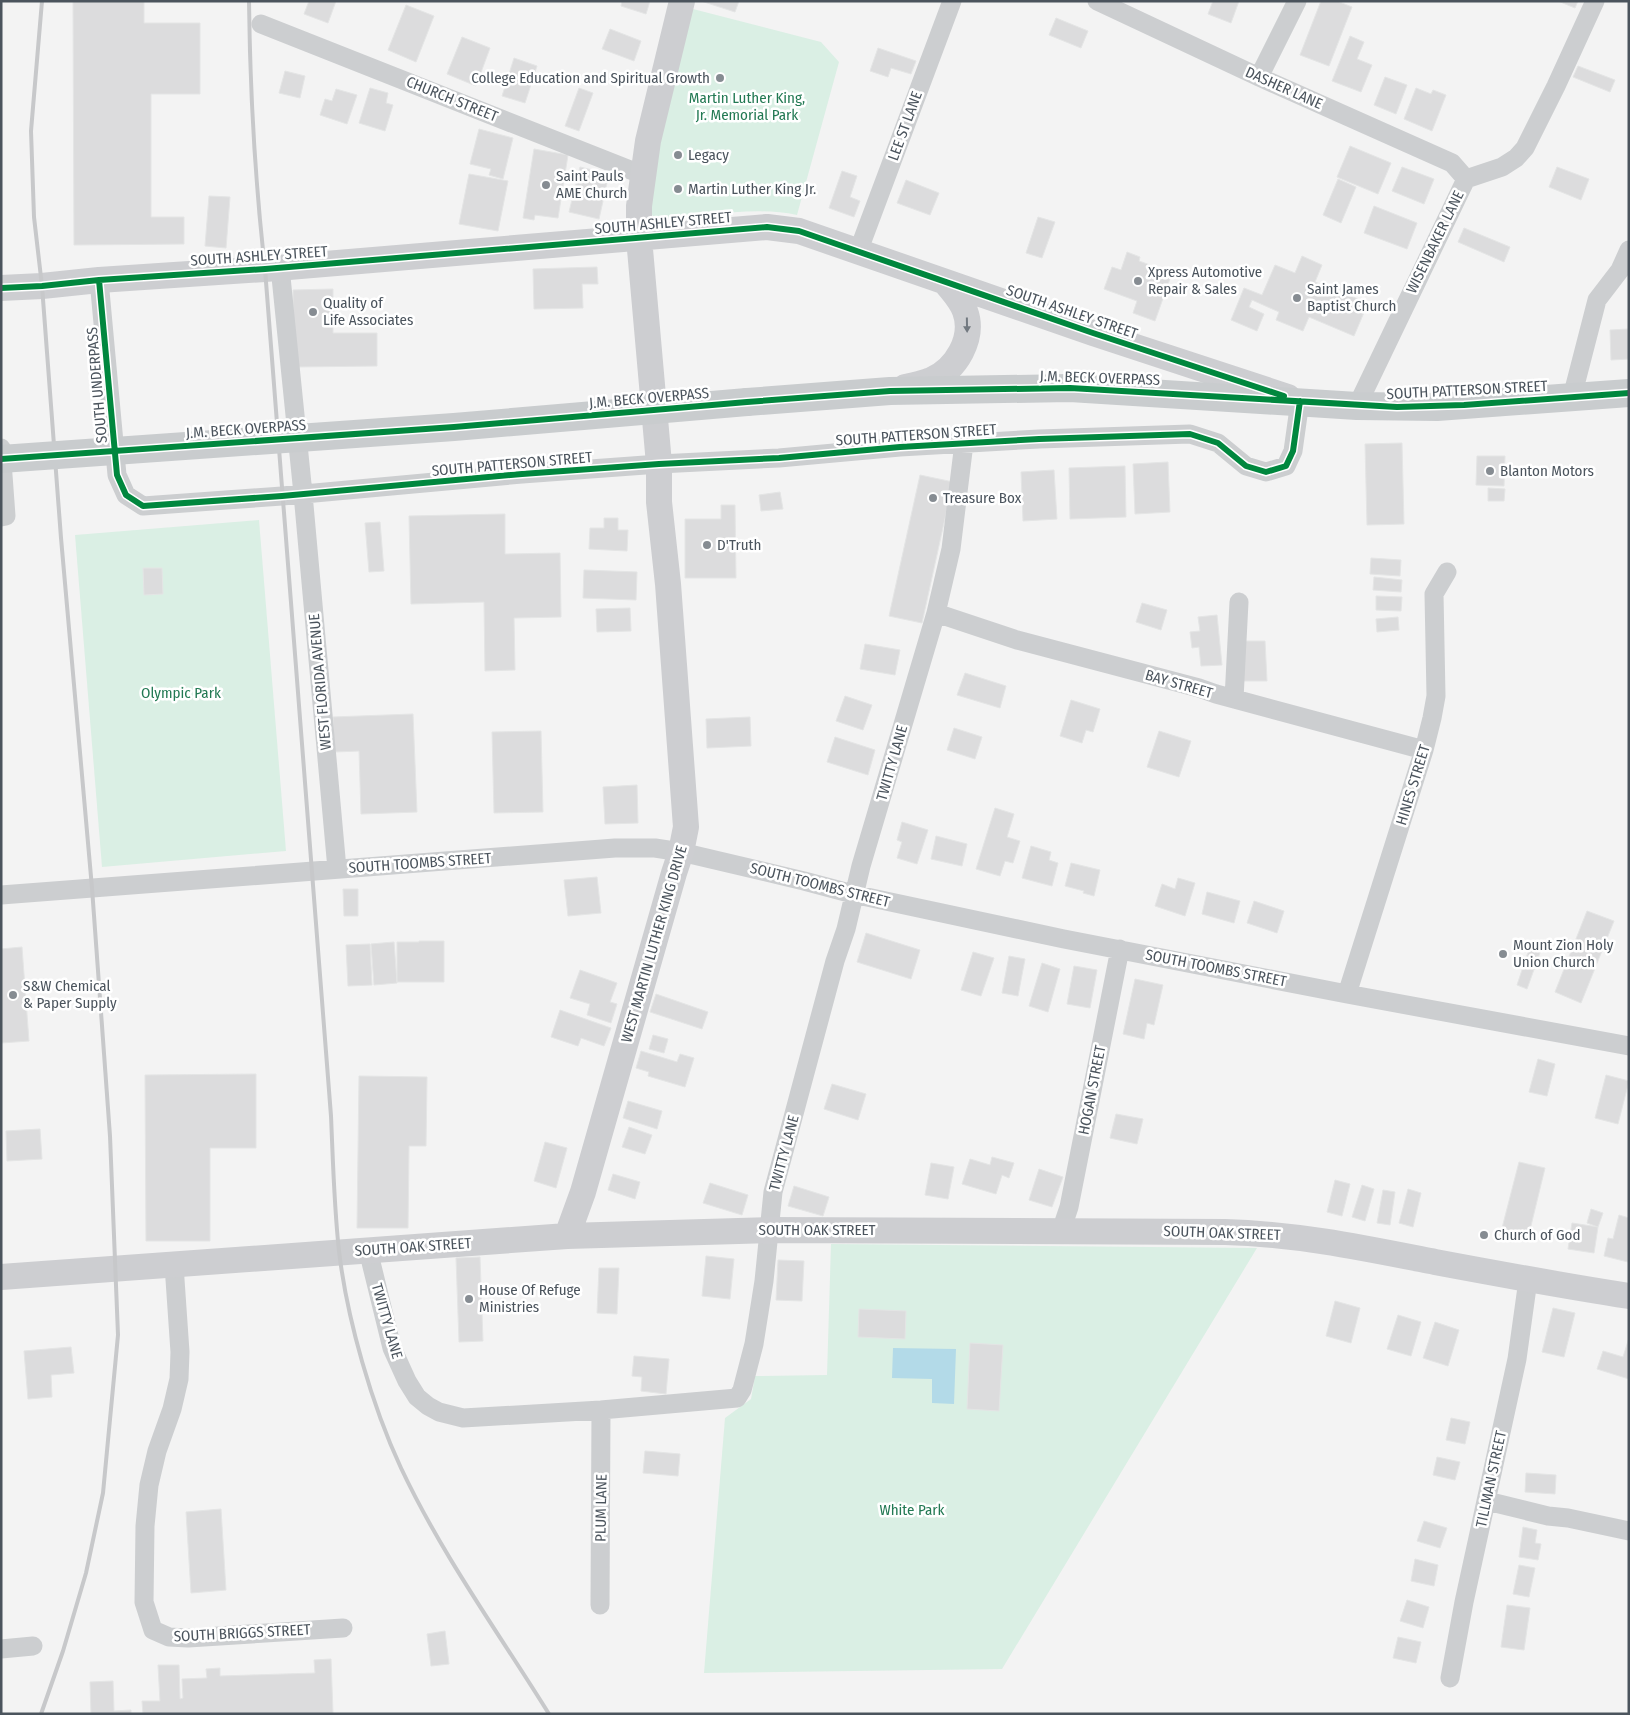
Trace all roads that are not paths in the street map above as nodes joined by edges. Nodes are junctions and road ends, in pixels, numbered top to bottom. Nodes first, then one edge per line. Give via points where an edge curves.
1 (682, 1) edge
2 (952, 1) edge
3 (1097, 1) edge
4 (1297, 1) edge
5 (1596, 1) edge
6 (261, 24) dead end
7 (1259, 77) junction
8 (643, 176) junction
9 (1466, 179) junction
10 (639, 238) junction
11 (1629, 250) edge
12 (858, 252) junction
13 (280, 267) junction
14 (99, 280) junction
15 (946, 283) junction
16 (1, 288) edge
17 (890, 392) junction
18 (1629, 392) edge
19 (1572, 397) junction
20 (1300, 401) junction
21 (1357, 406) junction
22 (964, 443) junction
23 (1, 448) edge
24 (1, 459) edge
25 (659, 464) junction
26 (303, 494) junction
27 (143, 506) joint
28 (4, 516) edge
29 (1447, 572) dead end
30 (1239, 602) dead end
31 (936, 613) junction
32 (1234, 699) junction
33 (1424, 750) junction
34 (682, 852) junction
35 (336, 869) junction
36 (853, 894) junction
37 (1, 895) edge
38 (1120, 949) junction
39 (1347, 994) junction
40 (1629, 1046) edge
41 (770, 1230) junction
42 (1061, 1231) junction
43 (567, 1236) junction
44 (368, 1250) junction
45 (174, 1265) junction
46 (1, 1276) edge
47 (1528, 1280) junction
48 (1629, 1296) edge
49 (601, 1410) junction
50 (1487, 1501) junction
51 (1629, 1531) edge
52 (600, 1605) dead end
53 (343, 1628) dead end
54 (33, 1646) dead end
55 (1, 1649) edge
56 (1450, 1678) dead end

1 - 8 street, WEST MARTIN LUTHER KING DRIVE via 648,141
2 - 12 street, LEE ST LANE
3 - 7 street, DASHER LANE
4 - 7 street
5 - 9 street, WISENBAKER LANE via 1525,148 1502,167
6 - 8 street, CHURCH STREET
7 - 9 street, DASHER LANE via 1452,163
8 - 10 street, WEST MARTIN LUTHER KING DRIVE
9 - 21 street, WISENBAKER LANE
10 - 12 street, SOUTH ASHLEY STREET via 764,227 799,231
10 - 13 street, SOUTH ASHLEY STREET
10 - 25 street, WEST MARTIN LUTHER KING DRIVE
11 - 19 street via 1620,270 1597,300
12 - 15 street, SOUTH ASHLEY STREET
13 - 14 street, SOUTH ASHLEY STREET
13 - 26 street, WEST FLORIDA AVENUE
14 - 16 street, SOUTH ASHLEY STREET
14 - 27 street, SOUTH UNDERPASS via 117,475 126,495
15 -> 17 street via 966,313 968,326 961,353 954,364 932,380
15 - 20 street, SOUTH ASHLEY STREET
17 - 20 main road, J.M. BECK OVERPASS via 1070,388
17 - 24 main road, J.M. BECK OVERPASS, bridge
18 - 19 main road, SOUTH PATTERSON STREET
19 - 21 main road, SOUTH PATTERSON STREET via 1437,407
20 - 21 main road, SOUTH PATTERSON STREET
20 - 22 street, SOUTH PATTERSON STREET via 1293,451 1286,466 1266,472 1246,466 1218,443 1190,434
22 - 25 street, SOUTH PATTERSON STREET via 770,459
22 - 31 street, TWITTY LANE via 951,549
23 - 28 street
25 - 26 street, SOUTH PATTERSON STREET
25 - 34 street, WEST MARTIN LUTHER KING DRIVE via 659,502 686,827
26 - 27 street, SOUTH PATTERSON STREET
26 - 35 street, WEST FLORIDA AVENUE
29 - 33 street, HINES STREET via 1434,594 1436,696
30 - 32 street
31 - 32 street, BAY STREET via 1017,640
31 - 36 street, TWITTY LANE
32 - 33 street, BAY STREET
33 - 39 street, HINES STREET
34 - 35 street, SOUTH TOOMBS STREET via 615,848
34 - 36 street, SOUTH TOOMBS STREET
34 - 43 street, WEST MARTIN LUTHER KING DRIVE via 583,1192
35 - 37 street, SOUTH TOOMBS STREET
36 - 38 street, SOUTH TOOMBS STREET
36 - 41 street, TWITTY LANE via 773,1192
38 - 39 street, SOUTH TOOMBS STREET
38 - 42 street, HOGAN STREET via 1069,1207
39 - 40 street, SOUTH TOOMBS STREET
41 - 42 street, SOUTH OAK STREET
41 - 43 street, SOUTH OAK STREET
41 - 49 street, TWITTY LANE via 754,1344 737,1398
42 - 47 street, SOUTH OAK STREET via 1287,1235
43 - 44 street, SOUTH OAK STREET
44 - 45 street, SOUTH OAK STREET
44 - 49 street, TWITTY LANE via 392,1348 406,1381 417,1398 428,1406 464,1418
45 - 46 street, SOUTH OAK STREET
45 - 53 street, SOUTH BRIGGS STREET via 179,1379 156,1451 145,1526 144,1602 153,1630 169,1638 188,1638
47 - 48 street, SOUTH OAK STREET
47 - 50 street, TILLMAN STREET via 1517,1359
49 - 52 street, PLUM LANE
50 - 51 street
50 - 56 street, TILLMAN STREET
54 - 55 street

